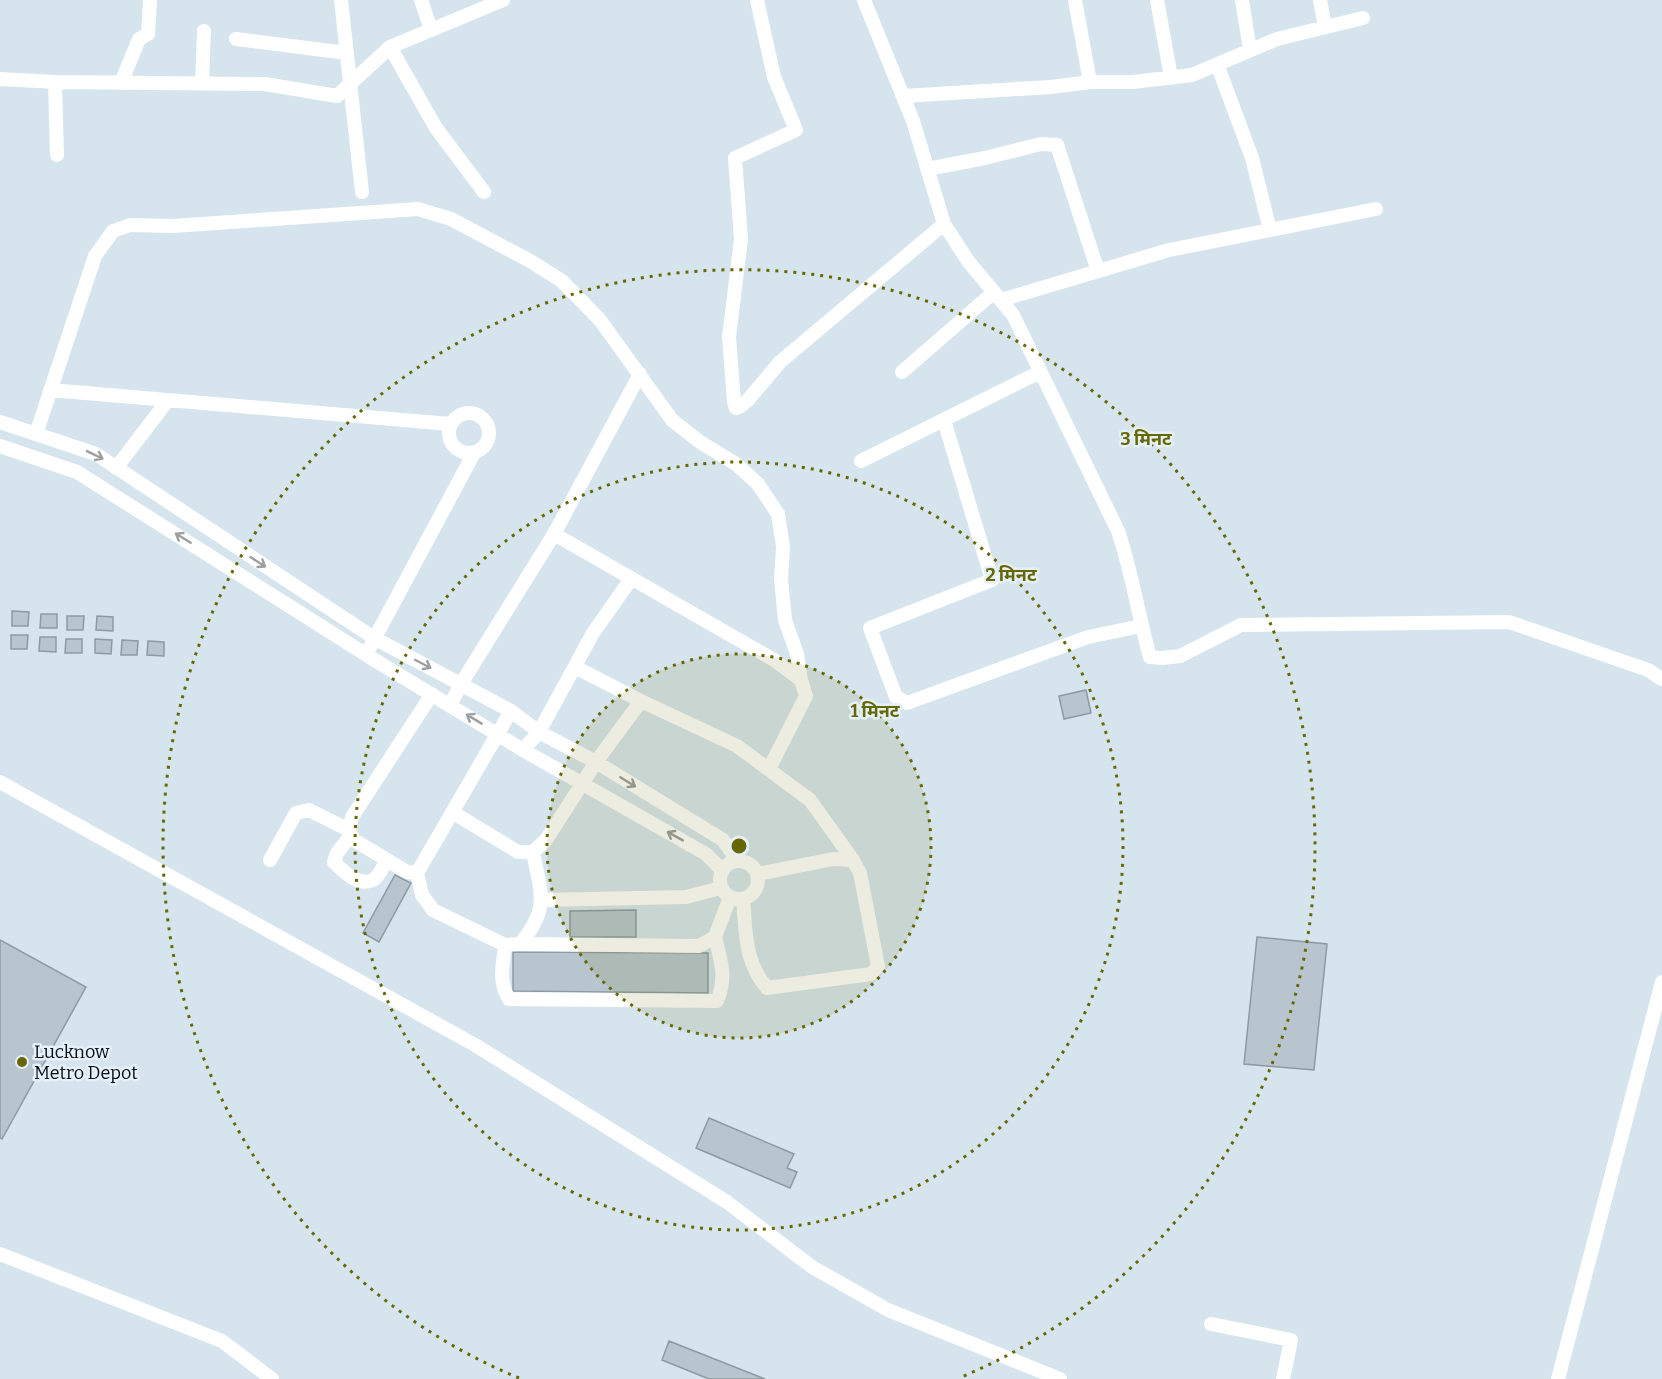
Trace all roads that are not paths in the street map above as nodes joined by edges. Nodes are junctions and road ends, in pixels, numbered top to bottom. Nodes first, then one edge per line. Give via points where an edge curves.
1 (150, 0) edge
2 (341, 0) edge
3 (421, 0) edge
4 (503, 0) edge
5 (757, 0) edge
6 (864, 0) edge
7 (1076, 0) edge
8 (1157, 0) edge
9 (1242, 0) edge
10 (1320, 0) edge
11 (1363, 18) dead end
12 (1325, 27) junction
13 (431, 30) junction
14 (204, 32) dead end
15 (236, 39) dead end
16 (390, 47) junction
17 (1250, 50) junction
18 (347, 53) junction
19 (1217, 64) junction
20 (1171, 77) junction
21 (0, 79) edge
22 (55, 82) junction
23 (1090, 82) junction
24 (121, 83) junction
25 (351, 83) junction
26 (202, 84) junction
27 (903, 96) junction
28 (57, 155) dead end
29 (927, 169) junction
30 (362, 192) dead end
31 (484, 192) dead end
32 (1376, 209) dead end
33 (944, 224) junction
34 (1270, 230) junction
35 (1098, 271) junction
36 (997, 296) junction
37 (902, 372) dead end
38 (1040, 372) junction
39 (640, 374) junction
40 (50, 390) junction
41 (168, 400) junction
42 (944, 420) junction
43 (0, 422) edge
44 (450, 424) junction
45 (36, 434) junction
46 (60, 442) junction
47 (0, 446) edge
48 (474, 453) junction
49 (861, 461) dead end
50 (51, 464) junction
51 (116, 468) junction
52 (554, 534) junction
53 (631, 579) junction
54 (314, 599) junction
55 (302, 614) junction
56 (346, 620) junction
57 (1141, 626) junction
58 (336, 635) junction
59 (374, 638) junction
60 (366, 655) junction
61 (575, 667) junction
62 (1662, 679) edge
63 (801, 680) junction
64 (461, 684) junction
65 (432, 694) junction
66 (641, 701) junction
67 (450, 705) junction
68 (511, 711) junction
69 (539, 732) junction
70 (497, 733) junction
71 (523, 750) junction
72 (596, 762) junction
73 (769, 769) junction
74 (0, 782) edge
75 (582, 784) junction
76 (452, 812) junction
77 (350, 832) junction
78 (533, 852) junction
79 (270, 860) dead end
80 (387, 860) junction
81 (737, 860) junction
82 (854, 860) junction
83 (722, 870) junction
84 (417, 873) junction
85 (757, 874) junction
86 (731, 895) junction
87 (542, 900) junction
88 (715, 937) junction
89 (520, 944) junction
90 (505, 945) junction
91 (1662, 982) edge
92 (0, 1254) edge
93 (1210, 1324) dead end
94 (272, 1379) edge
95 (1060, 1379) edge
96 (1283, 1379) edge
97 (1558, 1379) edge

1 - 24 street via 148,34 139,39
2 - 18 street
3 - 13 street
4 - 13 street
5 - 33 street via 774,77 796,130 735,158 741,239 729,337 736,408 748,400 780,362
6 - 27 street
7 - 23 street
8 - 20 street
9 - 17 street
10 - 12 street
11 - 12 street
12 - 17 street
13 - 16 street
14 - 26 street
15 - 18 street
16 - 25 street
16 - 31 street via 436,128
17 - 19 street
18 - 25 street
19 - 20 street via 1192,75
19 - 34 street via 1252,158
20 - 23 street
21 - 22 street
22 - 24 street
22 - 28 street
23 - 27 street
24 - 26 street
25 - 26 street via 337,96 265,84
25 - 30 street
27 - 29 street
29 - 33 street
29 - 35 street via 1041,144 1057,145
32 - 34 street
33 - 36 street
34 - 35 street via 1169,250
35 - 36 street
36 - 37 street
36 - 38 street via 1013,315
38 - 42 street
38 - 57 street via 1118,531 1129,562
39 - 40 street via 600,320 562,281 451,219 418,209 173,226 130,225 113,231 95,256
39 - 52 street
39 - 63 street via 672,420 758,484 778,514 785,620
40 - 41 street
40 - 45 street
41 - 44 street
41 - 51 street
42 - 49 street
42 - 57 street via 992,580 870,628 896,697 906,703 1088,638
43 - 45 street
44 - 48 street via 448,437 455,449
44 - 48 street via 466,413 484,420 489,439
45 - 46 street
46 - 50 street
46 -> 51 street via 96,454
47 - 50 street
48 - 59 street
55 -> 50 street via 77,472
51 -> 54 street
52 - 53 street
52 - 64 street
53 - 61 street via 593,633
53 - 63 street via 774,660
54 - 55 street
54 - 56 street
55 - 58 street
56 - 58 street
56 - 59 street
57 - 62 street via 1150,657 1162,658 1180,656 1241,625 1509,622 1648,670
58 - 60 street
59 - 60 street
59 -> 64 street
60 - 65 street
61 - 66 street
61 - 69 street
63 - 73 street via 806,696
64 - 67 street
64 - 68 street
65 - 67 street
65 - 77 street via 352,817
66 - 72 street
66 - 73 street via 737,746
70 -> 67 street
68 - 69 street
68 - 70 street
69 - 71 street
69 - 72 street
70 - 71 street
70 - 76 street
71 - 75 street
72 - 75 street
72 -> 81 street via 723,840
73 - 82 street via 810,800
74 - 95 street via 475,1045 727,1202 812,1267 888,1310
75 - 78 street via 546,840
83 -> 75 street via 706,854
76 - 78 street via 518,852
76 - 84 street
77 - 79 street via 309,810 296,813
77 - 80 street via 354,840
77 - 80 street via 334,862 345,875 365,882 375,879
78 - 87 street
80 - 84 street via 407,872
81 - 83 street
81 - 85 street via 750,863
82 - 85 street via 833,859
82 - 86 street via 878,966 871,974 767,988 749,959
83 - 86 street via 719,876
84 - 90 street via 422,895 433,910
85 - 86 street via 757,886 749,896
86 - 87 street
86 - 88 street
87 - 89 street via 535,926
88 - 89 street via 699,946
88 - 90 street via 723,988 717,1001 509,999 501,975
89 - 90 street
91 - 97 street
92 - 94 street via 222,1341
93 - 96 street via 1291,1340

